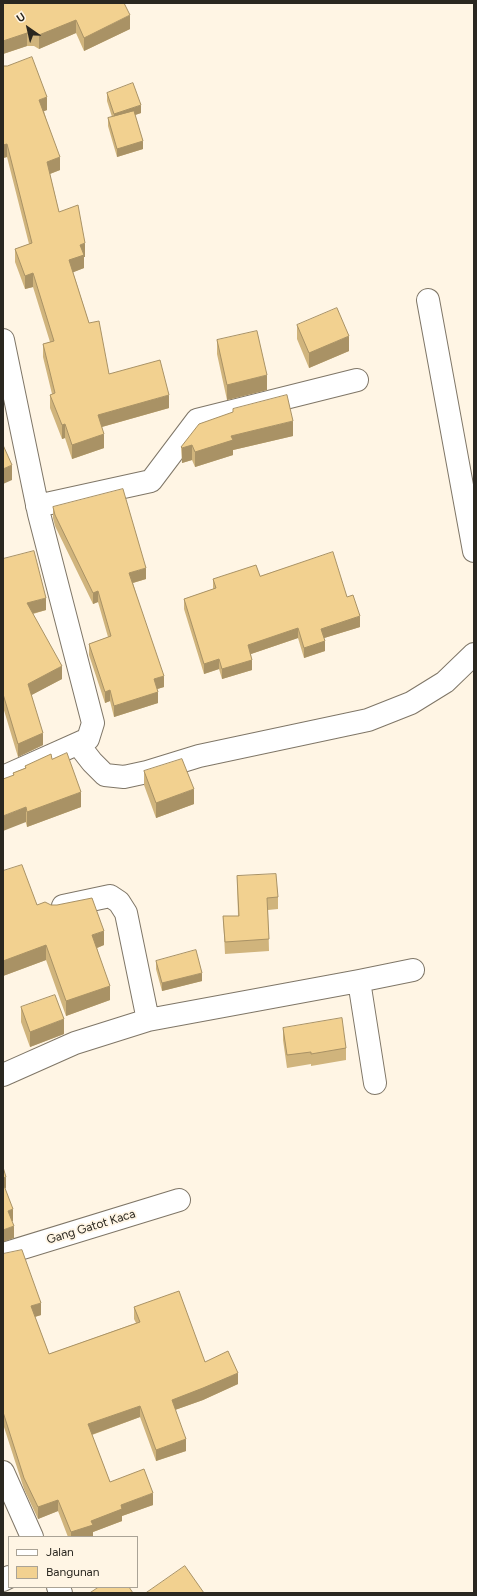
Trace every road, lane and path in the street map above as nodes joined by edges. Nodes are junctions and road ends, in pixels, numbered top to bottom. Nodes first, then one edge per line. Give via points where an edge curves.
1 (428, 300) dead end
2 (3, 340) edge
3 (357, 380) dead end
4 (37, 506) junction
5 (474, 551) edge
6 (474, 654) edge
7 (78, 744) junction
8 (3, 777) edge
9 (54, 908) edge
10 (413, 970) dead end
11 (359, 981) junction
12 (148, 1020) junction
13 (3, 1075) edge
14 (375, 1082) dead end
15 (179, 1200) dead end
16 (3, 1254) edge
17 (3, 1472) edge
18 (32, 1536) edge

1 - 5 street
2 - 4 street
3 - 4 street via 197,420 151,481
4 - 7 street via 93,723 88,739
6 - 7 street via 445,682 411,703 368,720 199,756 124,778 105,775
7 - 8 street
9 - 12 street via 110,896 119,902 126,913
10 - 11 street
11 - 12 street
11 - 14 street
12 - 13 street via 75,1043
15 - 16 street, Gang Gatot Kaca
17 - 18 street

